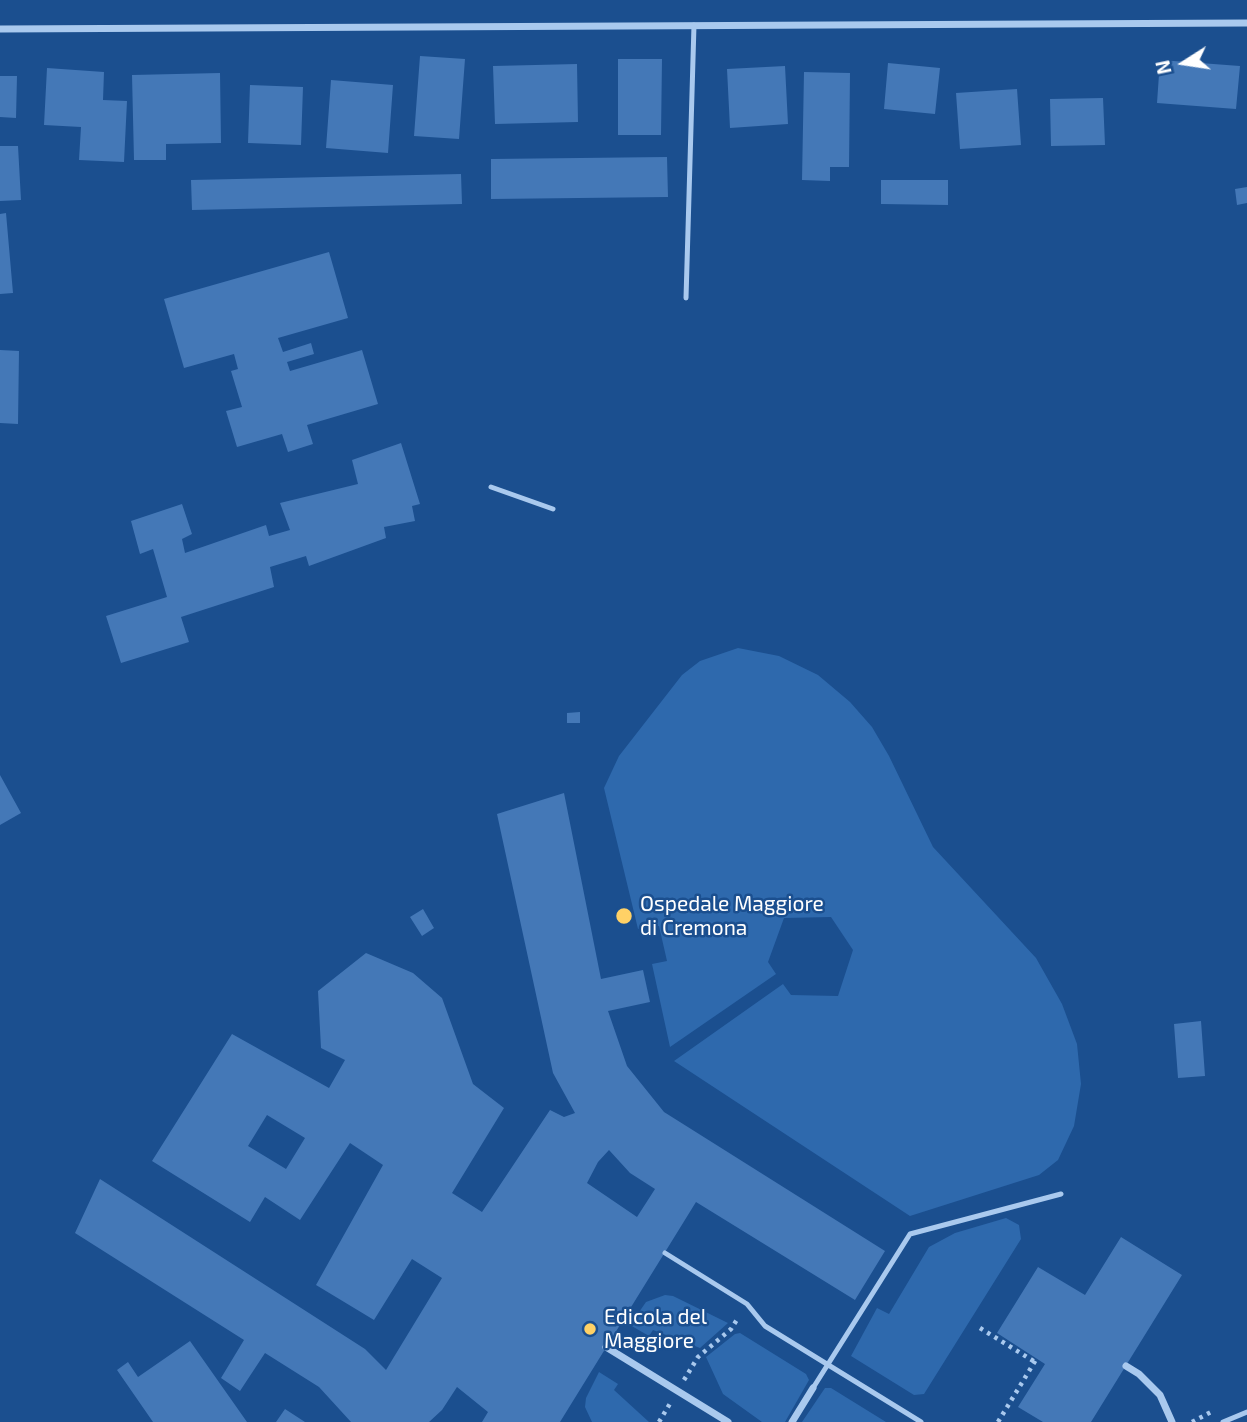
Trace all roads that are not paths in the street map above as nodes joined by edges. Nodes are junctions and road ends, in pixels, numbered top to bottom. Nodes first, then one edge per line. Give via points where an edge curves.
1 (1247, 23) edge
2 (694, 24) junction
3 (0, 29) edge
4 (686, 298) dead end
5 (491, 487) dead end
6 (553, 509) dead end
7 (1061, 1194) dead end
8 (665, 1253) dead end
9 (606, 1347) dead end
10 (828, 1365) junction
11 (1126, 1366) dead end
12 (813, 1388) joint
13 (1247, 1412) edge
14 (728, 1422) edge
15 (792, 1422) edge
16 (921, 1422) edge
17 (1172, 1422) edge
18 (1223, 1422) edge

1 - 2 street
2 - 3 street
2 - 4 lane
5 - 6 lane
7 - 10 lane via 910,1234
8 - 10 lane via 747,1304 765,1326
9 - 14 street
10 - 12 lane
10 - 16 lane
11 - 17 street via 1160,1395
12 - 15 street
13 - 18 lane

